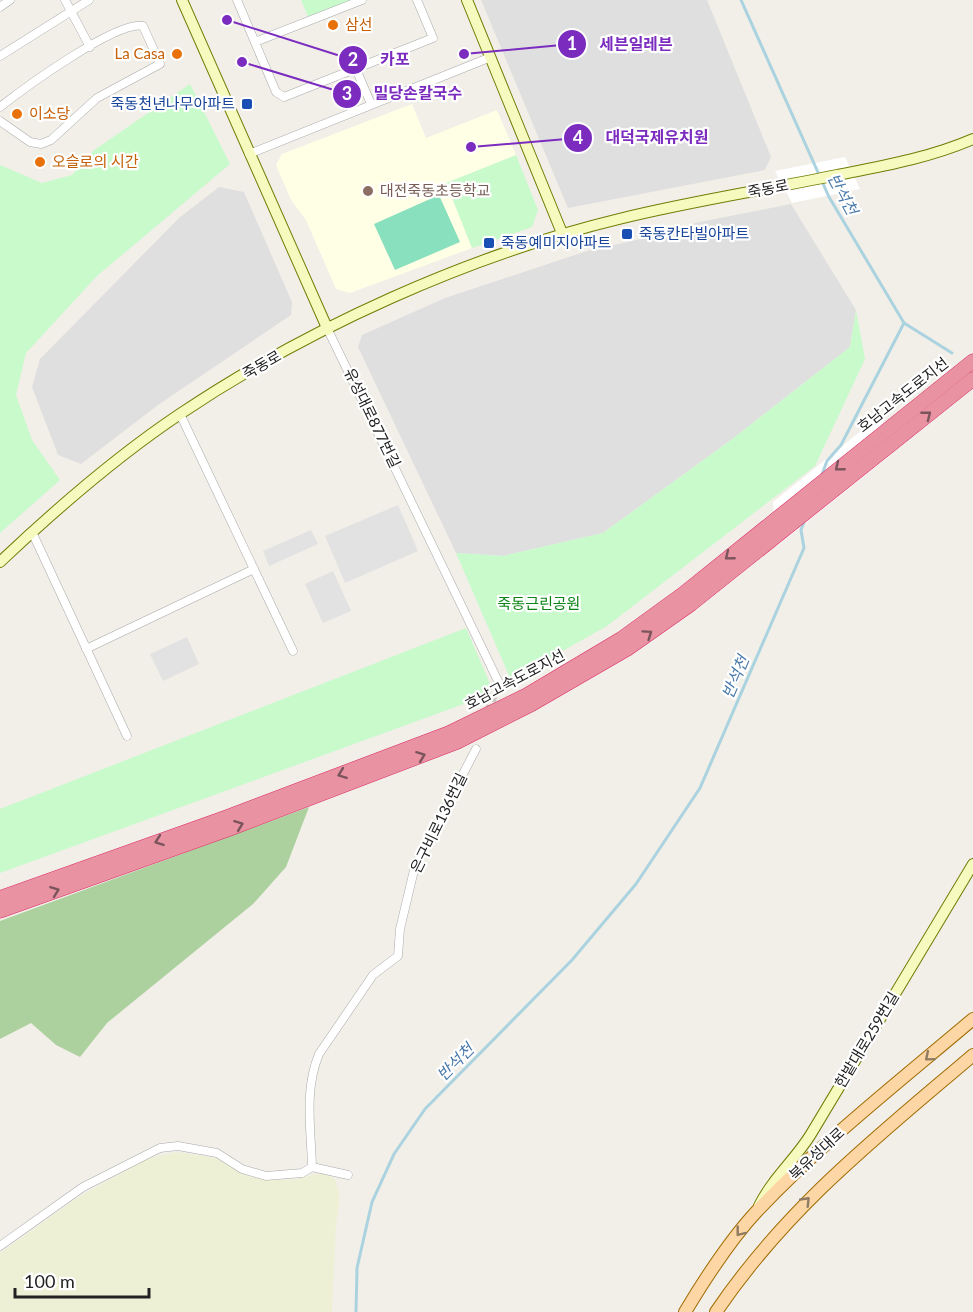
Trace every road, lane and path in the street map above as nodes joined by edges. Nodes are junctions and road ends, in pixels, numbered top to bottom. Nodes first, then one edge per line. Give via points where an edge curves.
1 (10, 0) edge
2 (65, 0) edge
3 (89, 0) edge
4 (182, 0) edge
5 (237, 0) edge
6 (362, 0) edge
7 (417, 0) edge
8 (467, 0) edge
9 (0, 7) edge
10 (71, 10) junction
11 (255, 42) junction
12 (90, 47) junction
13 (0, 56) edge
14 (491, 57) junction
15 (356, 69) junction
16 (371, 104) junction
17 (0, 107) edge
18 (0, 121) edge
19 (973, 139) edge
20 (249, 154) junction
21 (562, 233) junction
22 (328, 330) junction
23 (973, 361) edge
24 (973, 379) edge
25 (180, 414) junction
26 (32, 532) junction
27 (0, 562) edge
28 (254, 569) junction
29 (86, 650) junction
30 (293, 651) dead end
31 (498, 681) tunnel mouth
32 (127, 736) dead end
33 (476, 749) dead end
34 (973, 864) edge
35 (0, 898) edge
36 (0, 911) edge
37 (973, 1019) edge
38 (973, 1055) edge
39 (312, 1167) junction
40 (348, 1175) dead end
41 (756, 1212) junction
42 (0, 1246) edge
43 (685, 1312) edge
44 (716, 1312) edge

1 - 9 street
2 - 10 street
3 - 10 street
4 - 20 street, 유성대로877번길
5 - 11 street
6 - 11 street
7 - 15 street via 433,38
8 - 14 street
10 - 12 street
10 - 13 street
11 - 15 street via 276,92 284,97
12 - 17 street
12 - 18 street via 130,26 143,26 160,64 97,99 51,140 41,144 30,142
14 - 16 street
14 - 21 street
15 - 16 street
16 - 20 street
19 - 21 street, 죽동로 via 900,163
20 - 22 street, 유성대로877번길
21 - 22 street, 죽동로 via 436,279
22 - 25 street, 죽동로 via 263,363
22 - 31 street, 유성대로877번길
23 -> 35 highway, 호남고속도로지선 via 683,594 621,639 527,695 449,733
36 -> 24 highway, 호남고속도로지선 via 457,742 532,704 627,649 691,604
25 - 26 street, 죽동로
25 - 28 street
26 - 27 street, 죽동로
26 - 29 street
28 - 29 street
28 - 30 street
29 - 32 street
33 - 39 street, 은구비로136번길 via 413,873 398,956 373,975 319,1054 309,1082
34 - 41 street, 한밭대로259번길 via 799,1153 768,1186
37 -> 41 main road, 북유성대로 via 820,1149
44 -> 38 main road, 북유성대로 via 754,1259 806,1200
39 - 40 street
39 - 42 street via 302,1173 266,1176 242,1169 217,1154 178,1146 160,1148 83,1187
41 -> 43 main road, 북유성대로 via 711,1268

